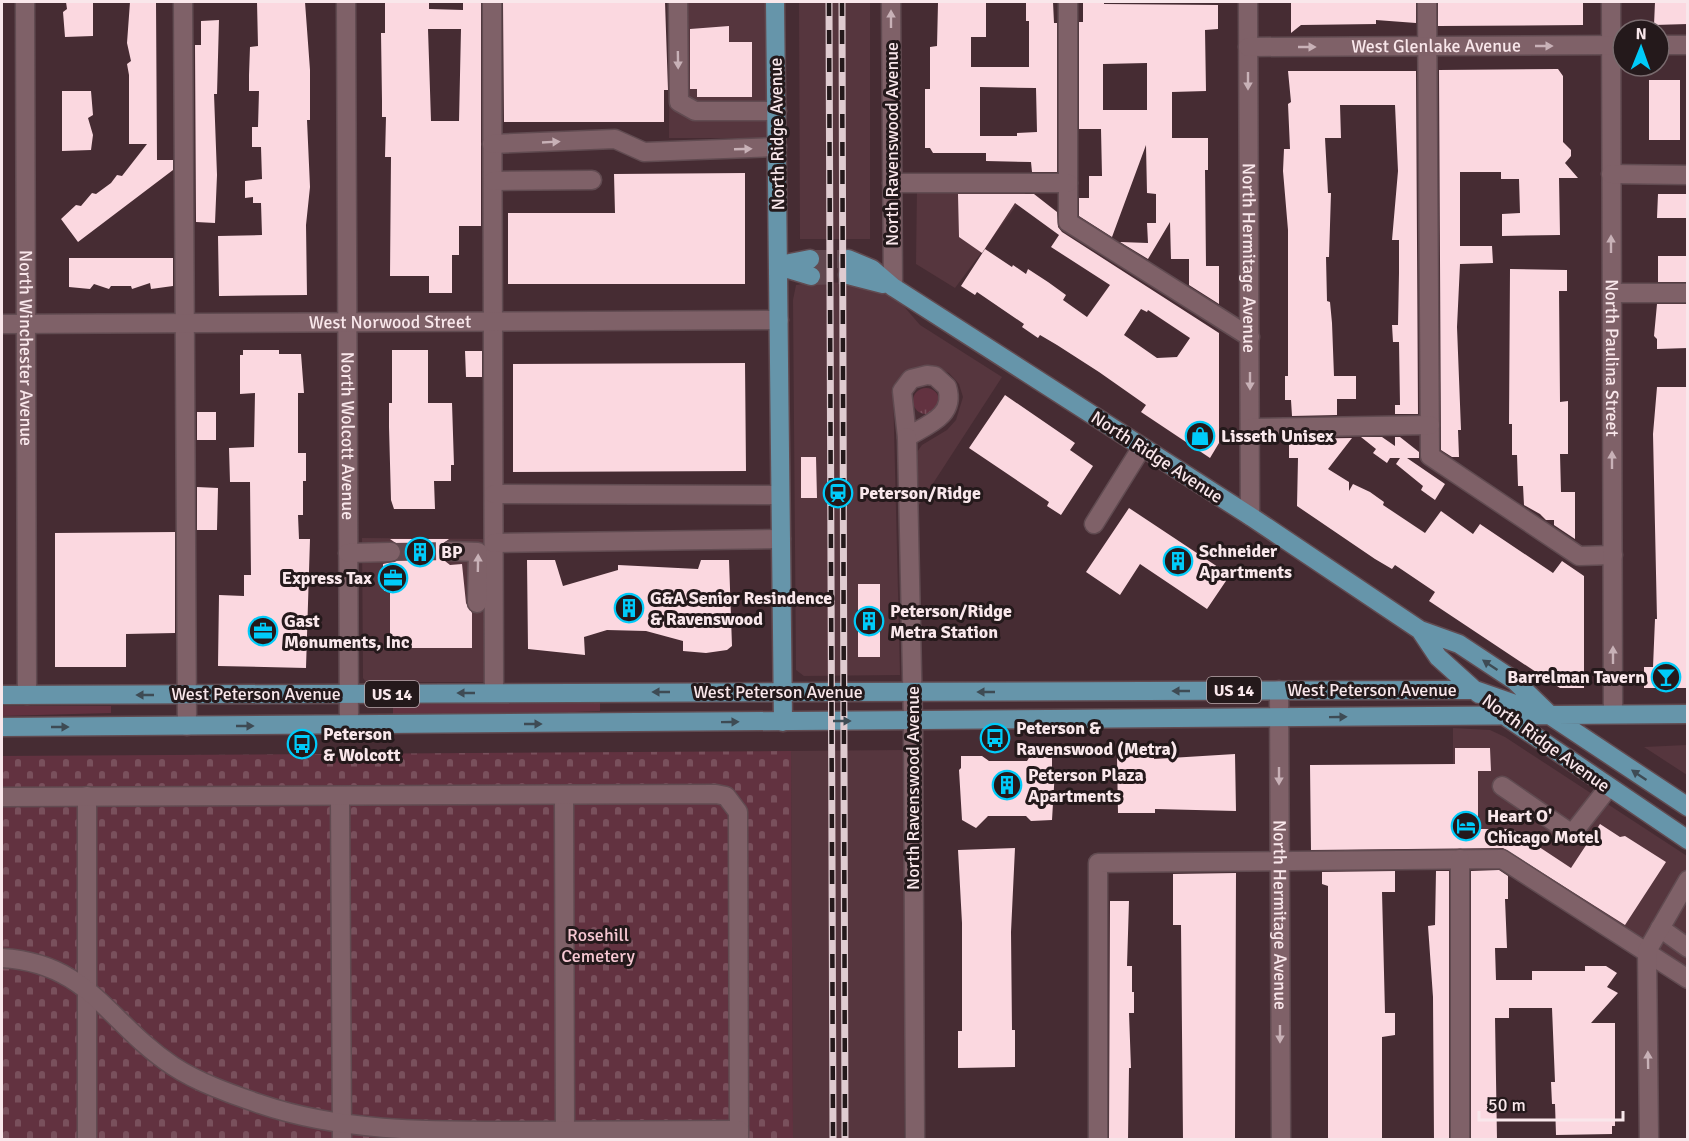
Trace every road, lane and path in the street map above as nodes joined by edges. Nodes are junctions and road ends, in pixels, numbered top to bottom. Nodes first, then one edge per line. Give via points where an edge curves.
1 (25, 2) edge
2 (183, 2) edge
3 (346, 2) edge
4 (492, 2) edge
5 (678, 2) edge
6 (776, 2) edge
7 (891, 2) edge
8 (1068, 2) edge
9 (1248, 2) edge
10 (1427, 2) edge
11 (1611, 2) edge
12 (1613, 18) edge
13 (1611, 45) edge
14 (1671, 45) edge
15 (1688, 45) edge
16 (1427, 46) junction
17 (1248, 47) junction
18 (1615, 78) edge
19 (777, 111) junction
20 (492, 144) junction
21 (777, 147) junction
22 (1611, 174) junction
23 (1688, 175) edge
24 (592, 180) dead end
25 (492, 181) junction
26 (892, 183) junction
27 (1068, 183) junction
28 (778, 266) junction
29 (811, 267) tunnel mouth
30 (848, 267) tunnel mouth
31 (893, 287) junction
32 (1612, 293) junction
33 (1688, 293) edge
34 (779, 320) junction
35 (347, 322) junction
36 (493, 322) junction
37 (186, 323) junction
38 (2, 324) edge
39 (26, 324) junction
40 (1250, 337) junction
41 (1430, 425) junction
42 (1250, 428) junction
43 (907, 437) dead end
44 (1142, 447) junction
45 (494, 494) junction
46 (780, 495) junction
47 (1250, 516) junction
48 (1094, 524) dead end
49 (781, 539) junction
50 (494, 543) junction
51 (450, 551) tunnel mouth
52 (348, 552) junction
53 (391, 552) tunnel mouth
54 (1613, 555) junction
55 (477, 603) dead end
56 (1420, 630) junction
57 (1279, 690) junction
58 (1475, 690) junction
59 (783, 692) junction
60 (913, 692) junction
61 (494, 693) junction
62 (186, 694) junction
63 (349, 694) junction
64 (2, 695) edge
65 (27, 695) junction
66 (1613, 714) junction
67 (1688, 714) edge
68 (1503, 715) junction
69 (1551, 716) junction
70 (1279, 718) junction
71 (913, 721) junction
72 (783, 722) junction
73 (187, 726) junction
74 (349, 726) junction
75 (2, 727) edge
76 (1503, 786) dead end
77 (1608, 788) junction
78 (2, 796) edge
79 (87, 796) junction
80 (340, 796) junction
81 (564, 796) junction
82 (1688, 807) edge
83 (1688, 840) edge
84 (1460, 859) junction
85 (1280, 861) junction
86 (1688, 880) edge
87 (1660, 928) junction
88 (1688, 948) edge
89 (1647, 951) junction
90 (2, 958) edge
91 (1688, 979) edge
92 (87, 988) junction
93 (342, 1131) edge
94 (565, 1135) edge
95 (739, 1135) edge
96 (87, 1140) edge
97 (915, 1140) edge
98 (1098, 1140) edge
99 (1281, 1140) edge
100 (1460, 1140) edge
101 (1649, 1140) edge

1 - 39 street, North Winchester Avenue
2 - 37 street
3 - 35 street, North Wolcott Avenue
4 - 20 street
5 -> 19 street via 679,102 695,111
6 - 19 main road, North Ridge Avenue
26 -> 7 street, North Ravenswood Avenue
8 - 27 street
9 - 17 street, North Hermitage Avenue
10 - 16 street
11 - 12 street, North Paulina Street
16 -> 13 street, West Glenlake Avenue
14 - 15 street
17 -> 16 street, West Glenlake Avenue
16 - 41 street
17 -> 40 street, North Hermitage Avenue
18 - 22 street, North Paulina Street
19 - 21 main road, North Ridge Avenue
20 -> 21 street via 615,139 644,152
20 - 25 street
21 - 28 main road, North Ridge Avenue
22 - 23 street
32 -> 22 street, North Paulina Street
24 - 25 street
25 - 36 street
26 - 27 street
26 - 31 street, North Ravenswood Avenue
27 - 40 street via 1068,222
28 - 29 main road
28 - 34 main road
30 - 31 main road, North Ridge Avenue
31 - 44 main road, North Ridge Avenue
32 - 33 street
54 -> 32 street, North Paulina Street
34 - 36 street, West Norwood Street
34 - 46 main road
35 - 36 street, West Norwood Street
35 - 37 street, West Norwood Street
35 - 52 street, North Wolcott Avenue
36 - 45 street
37 - 39 street, West Norwood Street
37 - 62 street
38 - 39 street, West Norwood Street
39 - 65 street, North Winchester Avenue
40 -> 42 street, North Hermitage Avenue
41 - 42 street
41 - 54 street via 1430,456 1579,556
42 - 47 street, North Hermitage Avenue
43 - 60 street, North Ravenswood Avenue
44 - 47 main road, North Ridge Avenue
44 - 48 street
45 - 46 street
45 - 50 street
46 - 49 main road
47 - 56 main road, North Ridge Avenue
49 - 50 street
49 - 59 main road
50 - 61 street
55 -> 51 street via 478,552
52 - 53 street
52 - 63 street, North Wolcott Avenue
66 -> 54 street, North Paulina Street
56 - 58 main road, North Ridge Avenue via 1438,657
69 -> 56 main road, North Ridge Avenue via 1515,681 1459,644
57 - 58 main road, West Peterson Avenue / US 14
57 -> 60 main road, West Peterson Avenue / US 14
57 - 70 street, North Hermitage Avenue
58 - 68 main road, North Ridge Avenue
58 - 69 main road, West Peterson Avenue / US 14
59 - 60 main road, West Peterson Avenue / US 14
59 -> 61 main road, West Peterson Avenue / US 14
59 - 72 main road
60 - 71 street, North Ravenswood Avenue
61 -> 63 main road, West Peterson Avenue / US 14
62 - 63 main road, West Peterson Avenue / US 14
62 -> 65 main road, West Peterson Avenue / US 14
62 - 73 street
63 - 74 street, North Wolcott Avenue
64 - 65 main road, West Peterson Avenue / US 14
66 - 67 main road, West Peterson Avenue
66 - 69 main road, West Peterson Avenue
68 - 69 main road, West Peterson Avenue
70 -> 68 main road, West Peterson Avenue / US 14
68 - 77 main road, North Ridge Avenue
82 -> 69 main road, North Ridge Avenue / US 14
70 - 71 main road, West Peterson Avenue / US 14
70 -> 85 street, North Hermitage Avenue
72 -> 71 main road, West Peterson Avenue / US 14
71 - 97 street, North Ravenswood Avenue
74 -> 72 main road, West Peterson Avenue / US 14
73 -> 74 main road, West Peterson Avenue / US 14
75 -> 73 main road, West Peterson Avenue / US 14
76 - 77 street via 1572,834
77 - 83 main road, North Ridge Avenue
78 - 79 street
79 - 80 street
79 - 92 street
80 - 81 street
80 - 93 street
81 - 94 street
81 - 95 street via 716,794 726,796 738,812
84 - 85 street
84 - 89 street via 1502,859
84 - 100 street
85 - 98 street via 1098,863
85 -> 99 street, North Hermitage Avenue
86 - 87 street
87 - 88 street
87 - 89 street
89 - 91 street
101 -> 89 street
90 - 92 street via 39,963 65,973
92 - 93 street via 121,1024 174,1067 217,1088
92 - 96 street
93 - 94 street
94 - 95 street

